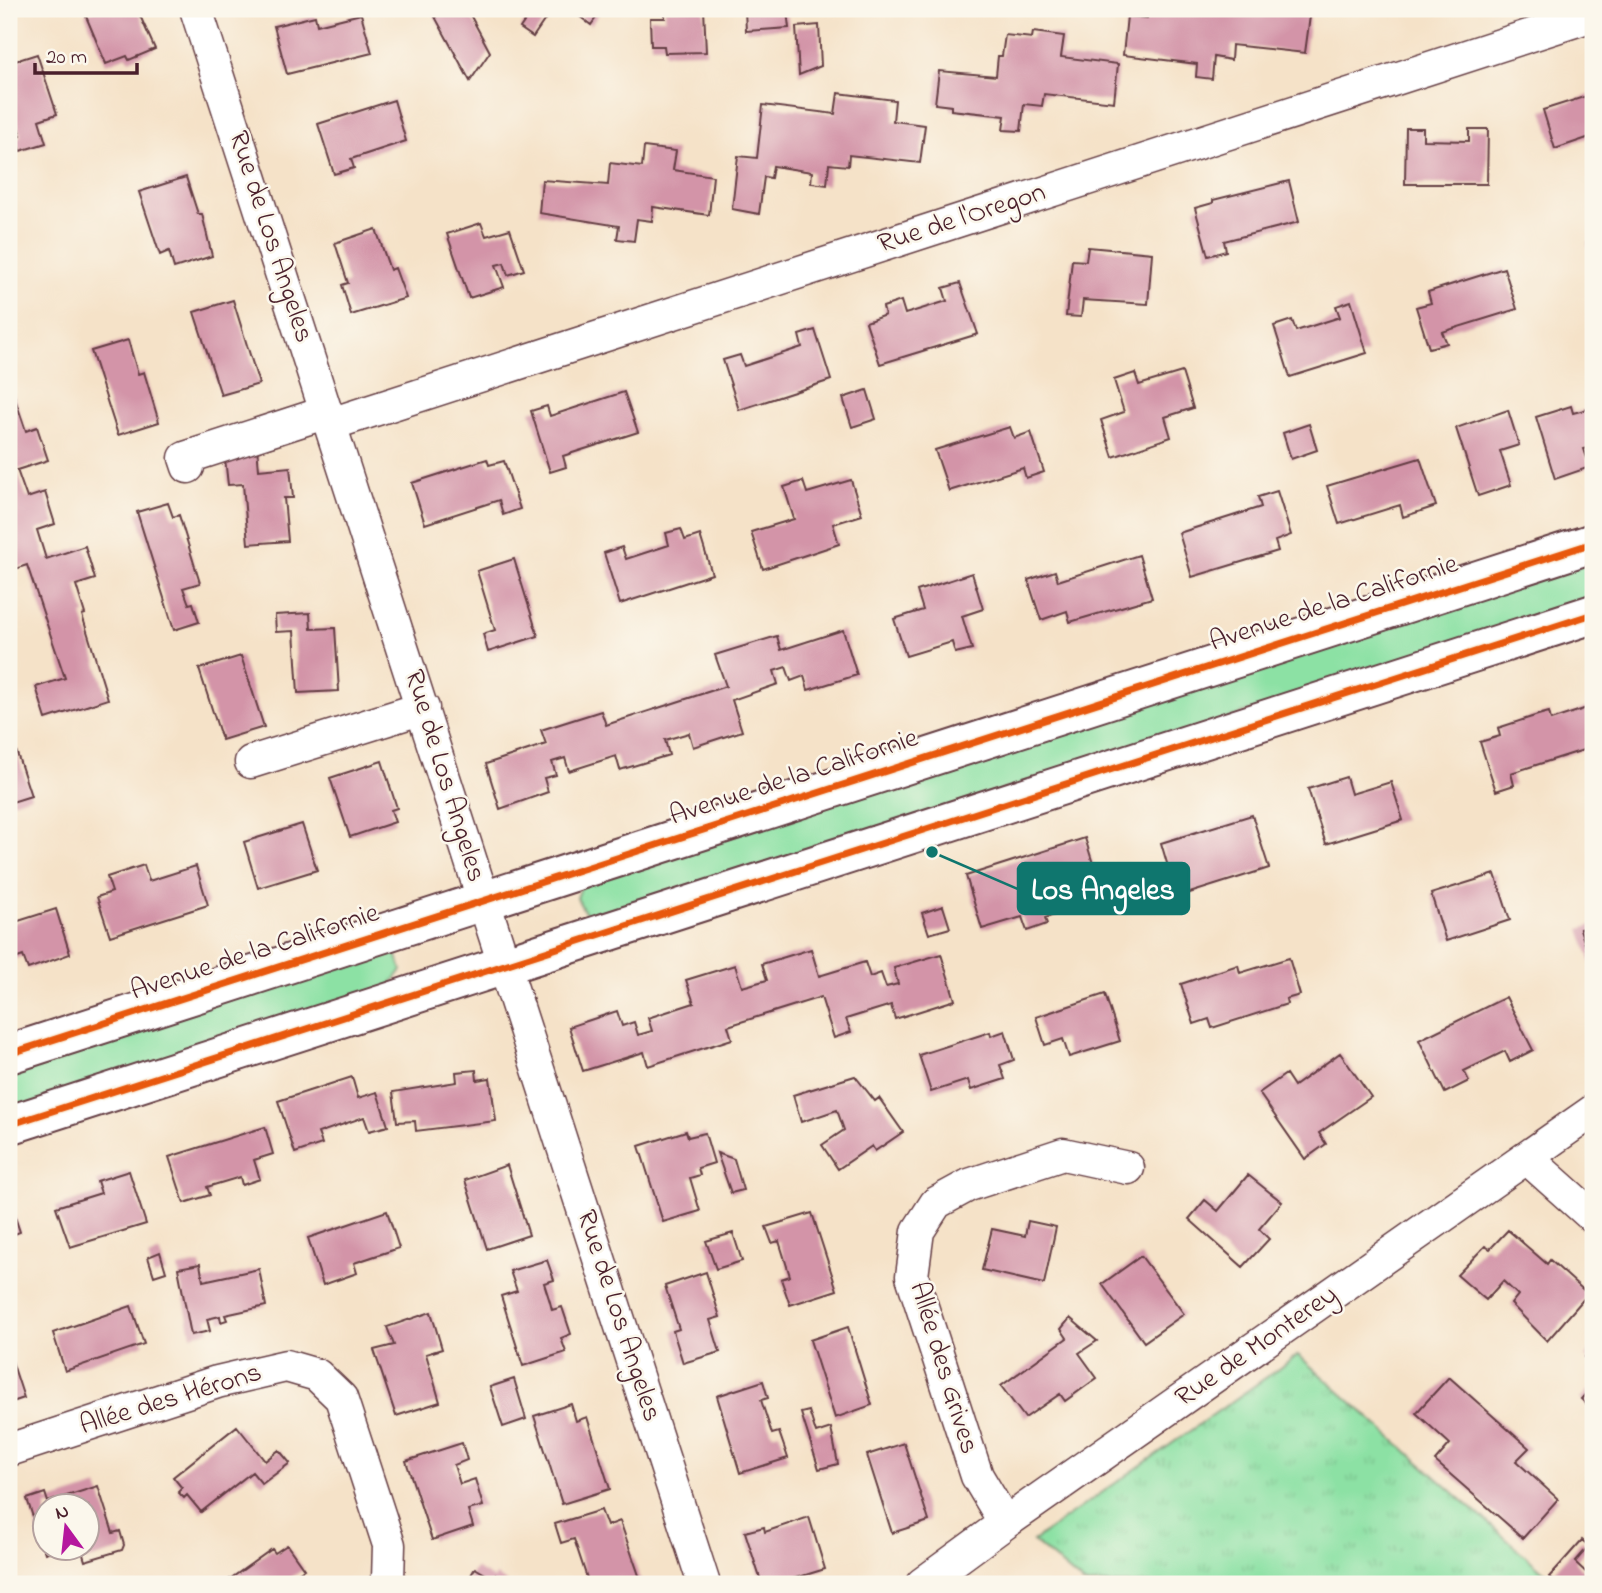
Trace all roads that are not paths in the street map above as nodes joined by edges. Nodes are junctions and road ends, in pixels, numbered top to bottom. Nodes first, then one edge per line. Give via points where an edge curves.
1 (196, 9) edge
2 (1593, 15) edge
3 (329, 418) junction
4 (188, 467) dead end
5 (1593, 543) edge
6 (1593, 614) edge
7 (423, 708) junction
8 (251, 762) dead end
9 (482, 901) junction
10 (505, 965) junction
11 (9, 1054) edge
12 (1593, 1111) edge
13 (9, 1125) edge
14 (1527, 1158) junction
15 (1128, 1168) dead end
16 (1593, 1217) edge
17 (9, 1450) edge
18 (1005, 1523) junction
19 (385, 1584) edge
20 (704, 1584) edge
21 (922, 1584) edge

1 - 3 street, Rue de Los Angeles
2 - 3 street, Rue de l'Oregon
3 - 4 street, Rue de l'Oregon via 185,458
3 - 7 street, Rue de Los Angeles
5 - 9 street, Avenue de la Californie
6 - 10 street
7 - 8 street
7 - 9 street, Rue de Los Angeles
9 - 10 street, Rue de Los Angeles
9 - 11 street, Avenue de la Californie
10 - 13 street
10 - 20 street, Rue de Los Angeles
12 - 14 street, Rue de Monterey
14 - 16 street
14 - 18 street, Rue de Monterey
15 - 18 street, Allée des Grives via 1063,1154 1013,1169 936,1203 918,1231 912,1276 977,1476
17 - 19 street, Allée des Hérons via 216,1382 286,1366 317,1375 341,1398 389,1545
18 - 21 street, Rue de Monterey

